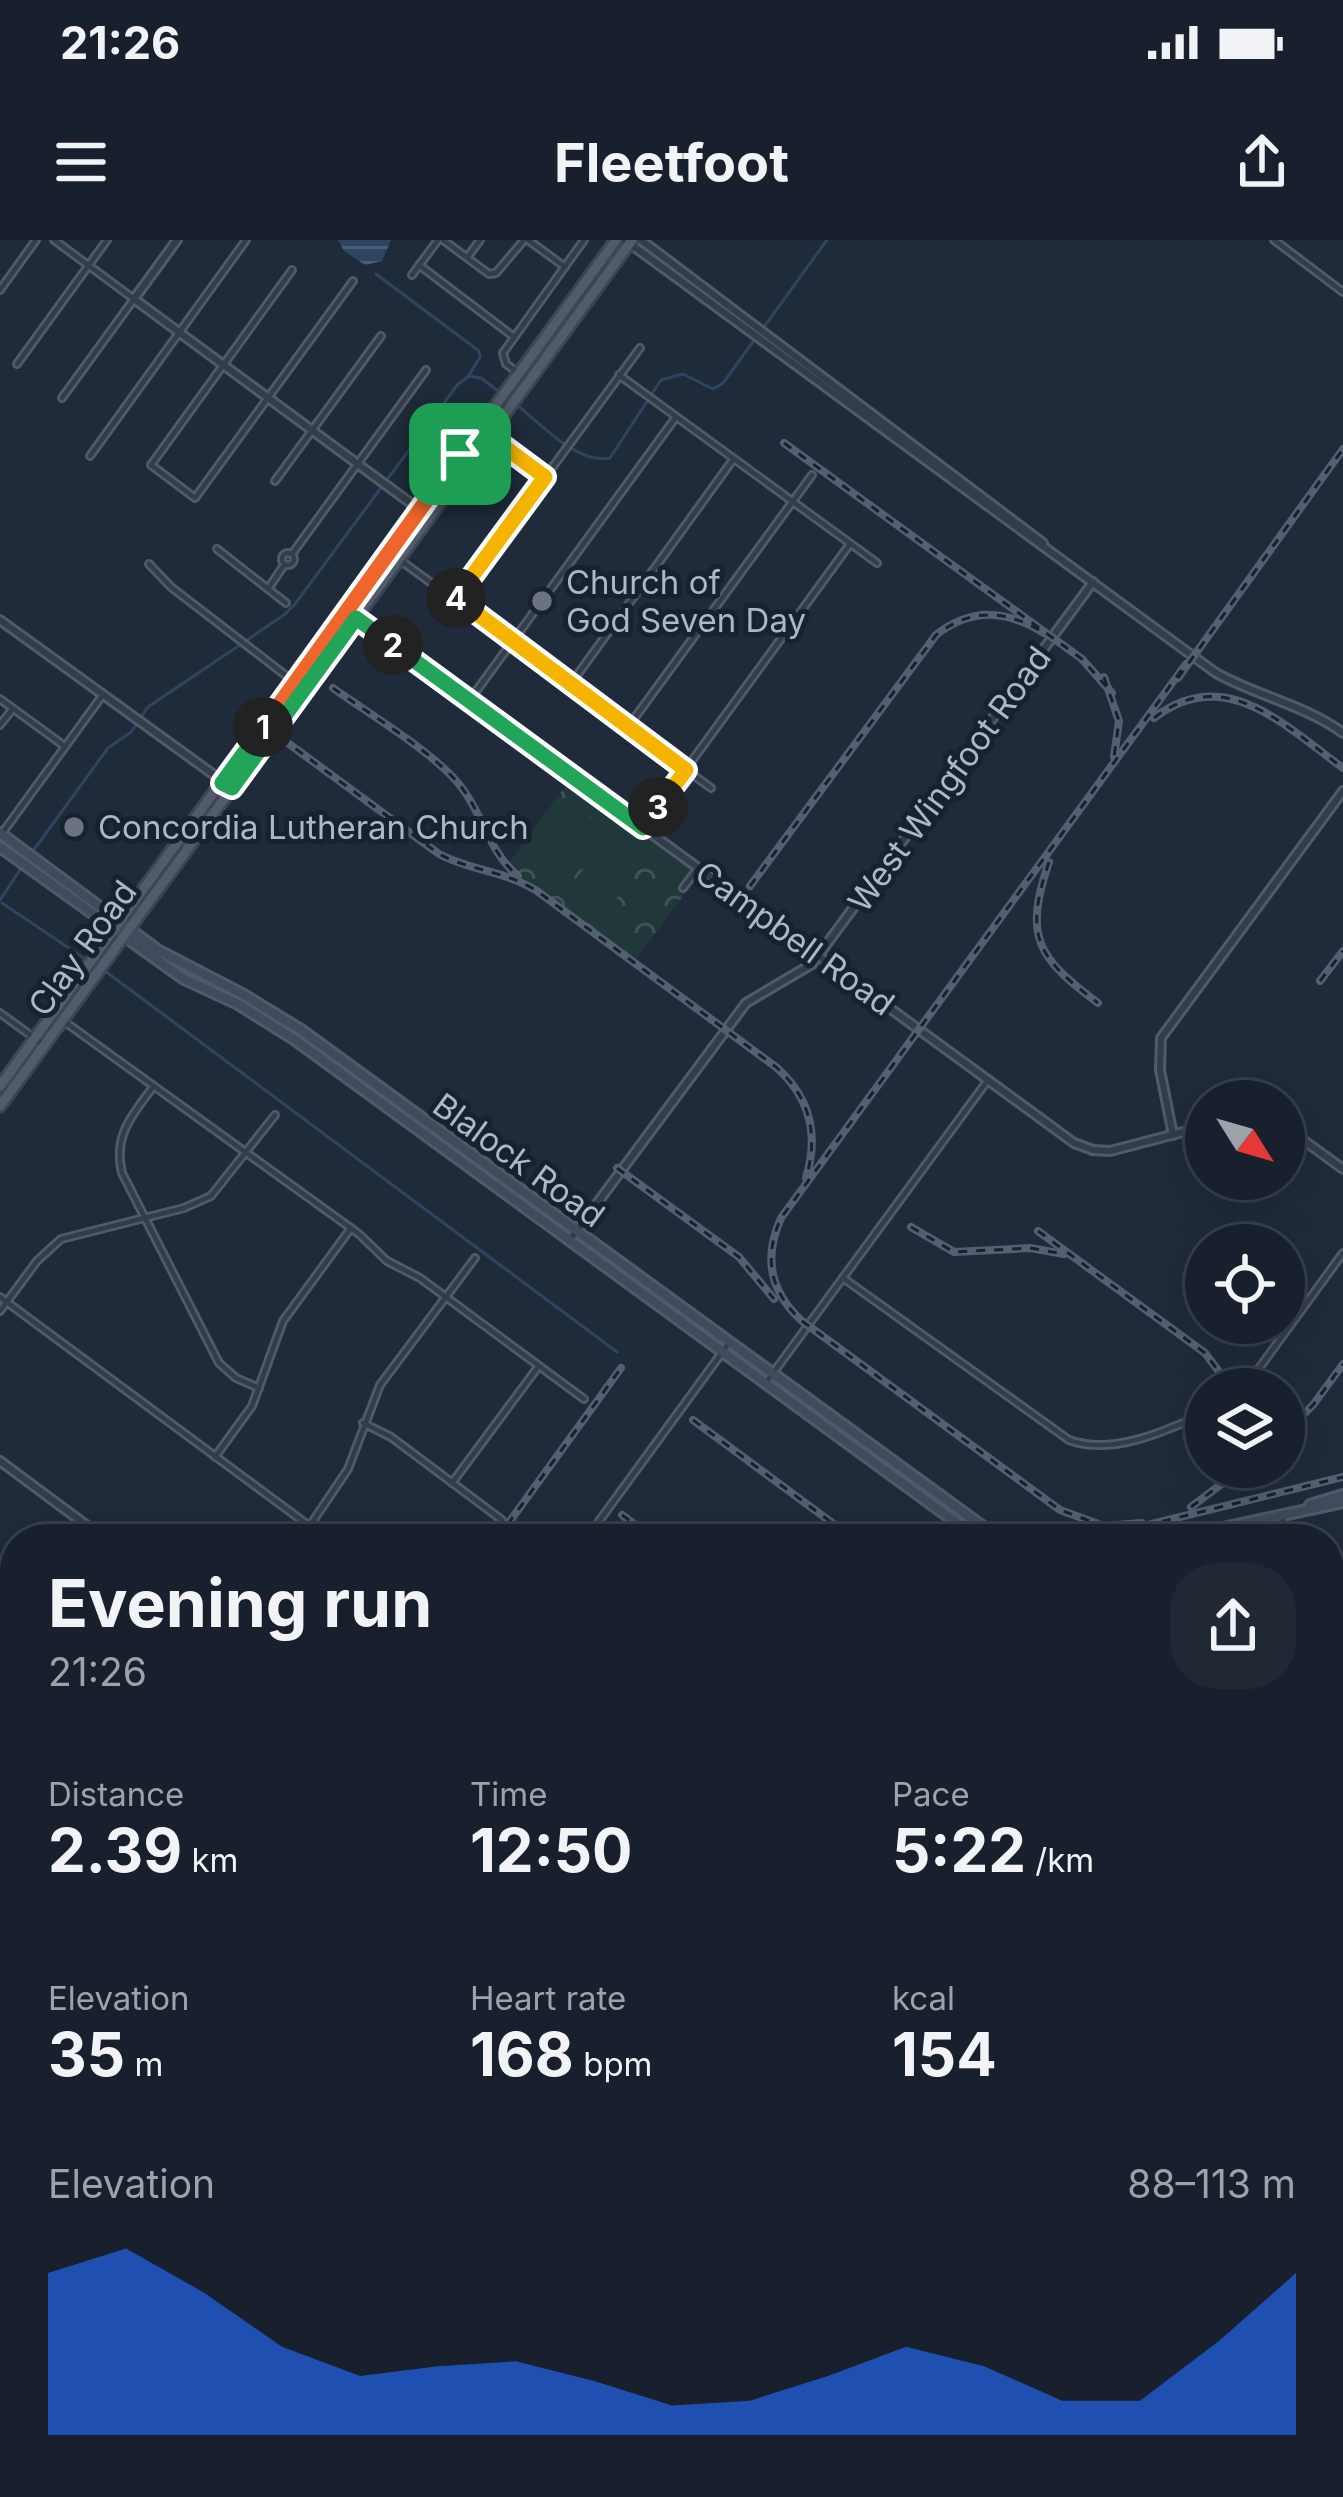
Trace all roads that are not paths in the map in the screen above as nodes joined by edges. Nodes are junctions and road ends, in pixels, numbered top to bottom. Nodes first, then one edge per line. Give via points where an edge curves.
1 (36, 240) edge
2 (54, 240) edge
3 (107, 240) edge
4 (177, 240) edge
5 (246, 240) edge
6 (440, 240) edge
7 (480, 240) edge
8 (526, 240) edge
9 (584, 240) edge
10 (616, 240) edge
11 (1274, 240) edge
12 (632, 241) edge
13 (468, 257) junction
14 (419, 265) junction
15 (89, 266) junction
16 (565, 267) junction
17 (292, 270) dead end
18 (412, 275) dead end
19 (352, 281) dead end
20 (0, 290) edge
21 (1343, 292) edge
22 (134, 299) junction
23 (569, 316) junction
24 (178, 332) junction
25 (381, 336) dead end
26 (514, 337) junction
27 (640, 347) dead end
28 (17, 364) dead end
29 (223, 365) junction
30 (426, 370) dead end
31 (520, 374) junction
32 (620, 375) junction
33 (62, 398) dead end
34 (268, 398) junction
35 (676, 417) junction
36 (479, 428) junction
37 (312, 430) junction
38 (490, 436) junction
39 (90, 456) dead end
40 (734, 459) junction
41 (357, 464) junction
42 (812, 475) dead end
43 (545, 477) junction
44 (275, 481) dead end
45 (793, 502) junction
46 (424, 513) junction
47 (850, 544) junction
48 (217, 549) dead end
49 (394, 556) junction
50 (877, 563) dead end
51 (149, 564) dead end
52 (1094, 582) junction
53 (268, 589) junction
54 (454, 600) junction
55 (286, 603) dead end
56 (351, 614) junction
57 (0, 620) edge
58 (512, 642) junction
59 (300, 685) junction
60 (570, 685) junction
61 (102, 696) junction
62 (0, 699) edge
63 (469, 701) junction
64 (13, 708) junction
65 (0, 725) edge
66 (628, 727) junction
67 (1343, 734) edge
68 (65, 747) junction
69 (686, 770) junction
70 (227, 786) junction
71 (711, 788) dead end
72 (1343, 791) edge
73 (643, 828) junction
74 (0, 834) edge
75 (0, 848) edge
76 (22, 856) junction
77 (33, 864) junction
78 (698, 868) junction
79 (64, 879) junction
80 (57, 888) junction
81 (683, 889) dead end
82 (122, 929) junction
83 (819, 956) junction
84 (162, 964) junction
85 (182, 964) junction
86 (184, 979) junction
87 (212, 979) junction
88 (85, 980) junction
89 (244, 995) junction
90 (238, 1004) junction
91 (0, 1013) edge
92 (53, 1013) junction
93 (63, 1021) junction
94 (297, 1035) junction
95 (40, 1042) junction
96 (988, 1080) junction
97 (0, 1086) edge
98 (153, 1087) junction
99 (0, 1106) edge
100 (407, 1114) junction
101 (275, 1115) dead end
102 (1185, 1132) edge
103 (1172, 1135) junction
104 (1305, 1141) edge
105 (466, 1151) junction
106 (247, 1153) junction
107 (459, 1161) junction
108 (1343, 1168) edge
109 (523, 1192) junction
110 (515, 1202) junction
111 (144, 1217) junction
112 (351, 1228) junction
113 (572, 1236) junction
114 (1343, 1253) edge
115 (475, 1258) dead end
116 (843, 1278) junction
117 (656, 1289) junction
118 (446, 1298) junction
119 (649, 1299) junction
120 (3, 1300) edge
121 (0, 1311) edge
122 (729, 1343) junction
123 (722, 1352) junction
124 (538, 1366) junction
125 (1259, 1368) edge
126 (772, 1375) junction
127 (765, 1384) junction
128 (259, 1388) junction
129 (584, 1399) dead end
130 (1185, 1420) edge
131 (363, 1424) junction
132 (839, 1424) junction
133 (832, 1433) junction
134 (215, 1457) junction
135 (0, 1461) edge
136 (907, 1471) junction
137 (900, 1480) junction
138 (452, 1483) junction
139 (1342, 1498) edge
140 (1281, 1513) junction
141 (973, 1519) junction
142 (502, 1520) dead end
143 (86, 1524) edge
144 (306, 1524) edge
145 (312, 1524) edge
146 (597, 1524) edge
147 (958, 1524) edge
148 (969, 1524) edge
149 (980, 1524) edge
150 (1235, 1524) edge
151 (1284, 1524) edge

1 - 20 street
2 - 15 street
3 - 15 street
4 - 22 street
5 - 24 street
6 - 13 street
6 - 14 street
7 - 13 street
8 - 13 street via 496,273
8 - 16 street
9 - 16 street
10 - 23 main road, Clay Road
11 - 21 street
12 - 23 main road, Clay Road
12 - 52 street
14 - 18 street
14 - 26 street
15 - 22 street
15 - 28 street
16 - 26 street
17 - 29 street
19 - 34 street
22 - 24 street
22 - 33 street
23 - 31 main road, Clay Road
23 - 38 main road, Clay Road
24 - 29 street
24 - 39 street
25 - 37 street
26 - 31 street via 502,360
27 - 32 street
29 - 34 street
29 - 34 street via 151,465 195,498
30 - 41 street
31 - 36 main road, Clay Road
32 - 35 street
32 - 43 street
34 - 37 street
35 - 40 street
35 - 58 street
36 - 38 street
36 - 46 main road, Clay Road
37 - 41 street
37 - 44 street
38 - 43 street
38 - 46 main road, Clay Road
40 - 45 street
40 - 60 street
41 - 46 street
41 - 53 street
42 - 45 street
43 - 54 street
45 - 47 street
45 - 66 street
46 - 49 main road, Clay Road
47 - 50 street
47 - 69 street
48 - 53 street
49 - 54 street
49 - 56 main road, Clay Road
51 - 59 street
52 - 67 street via 1216,673
52 - 83 street, West Wingfoot Road
53 - 55 street
54 - 58 street
56 - 59 main road, Clay Road
56 - 63 street, Campbell Road
57 - 61 street
58 - 60 street
58 - 63 street
59 - 70 main road, Clay Road
60 - 66 street
61 - 68 street
61 - 70 street
62 - 64 street
63 - 73 street, Campbell Road
64 - 65 street
64 - 68 street
66 - 69 street
68 - 74 street
69 - 71 street
69 - 73 street
70 - 82 main road, Clay Road
72 - 103 street via 1160,1038
73 - 78 street, Campbell Road
74 - 76 main road, Blalock Road
75 - 76 main road, Blalock Road
76 - 77 main road, Blalock Road
77 - 79 main road, Blalock Road
77 - 80 main road, Blalock Road
78 - 81 street
78 - 83 street, Campbell Road
79 - 80 main road
79 - 82 main road, Blalock Road
80 - 82 main road, Blalock Road
82 - 84 main road, Blalock Road
82 - 85 main road, Blalock Road
82 - 88 main road, Clay Road
83 - 96 street, Campbell Road
83 - 113 street, West Wingfoot Road via 804,973 746,1003
84 - 85 main road
84 - 86 main road, Blalock Road
85 - 87 main road, Blalock Road
86 - 87 main road
86 - 90 main road, Blalock Road
87 - 89 main road, Blalock Road
88 - 92 main road, Clay Road
88 - 93 main road, Clay Road
89 - 90 main road
89 - 94 main road, Blalock Road
90 - 94 main road, Blalock Road
91 - 95 street
92 - 93 street
92 - 95 main road, Clay Road
93 - 95 main road, Clay Road
93 - 98 street
94 - 100 main road, Blalock Road
95 - 97 main road, Clay Road
95 - 99 main road, Clay Road
96 - 103 street, Campbell Road via 1093,1150
96 - 116 street
98 - 106 street
98 - 111 street via 118,1150
100 - 105 main road, Blalock Road
100 - 107 main road, Blalock Road
101 - 106 street
102 - 103 street, Campbell Road
104 - 108 street
105 - 107 main road
105 - 109 main road, Blalock Road
106 - 111 street via 211,1196
106 - 112 street
107 - 110 main road, Blalock Road
109 - 110 main road
109 - 113 main road, Blalock Road
110 - 113 main road, Blalock Road
111 - 120 street via 61,1239
111 - 128 street via 219,1363
112 - 118 street
112 - 128 street via 283,1321
113 - 117 main road, Blalock Road
113 - 119 main road, Blalock Road
114 - 125 street
115 - 118 street
116 - 126 street
116 - 130 street via 1084,1445 1130,1440
117 - 119 main road
117 - 122 main road, Blalock Road
118 - 124 street
118 - 131 street via 380,1385
119 - 123 main road, Blalock Road
120 - 121 street
120 - 134 street
122 - 123 street
122 - 126 main road, Blalock Road
123 - 127 main road, Blalock Road
123 - 146 street
124 - 129 street
124 - 138 street
126 - 127 street
126 - 132 main road, Blalock Road
127 - 133 main road, Blalock Road
128 - 134 street
131 - 138 street
131 - 145 street via 348,1469
132 - 133 main road
132 - 136 main road, Blalock Road
133 - 137 main road, Blalock Road
134 - 144 street
135 - 143 street
136 - 137 main road
136 - 141 main road, Blalock Road
137 - 147 main road, Blalock Road
138 - 142 street
139 - 140 main road
140 - 150 main road
140 - 151 street
141 - 148 main road
141 - 149 main road, Blalock Road

